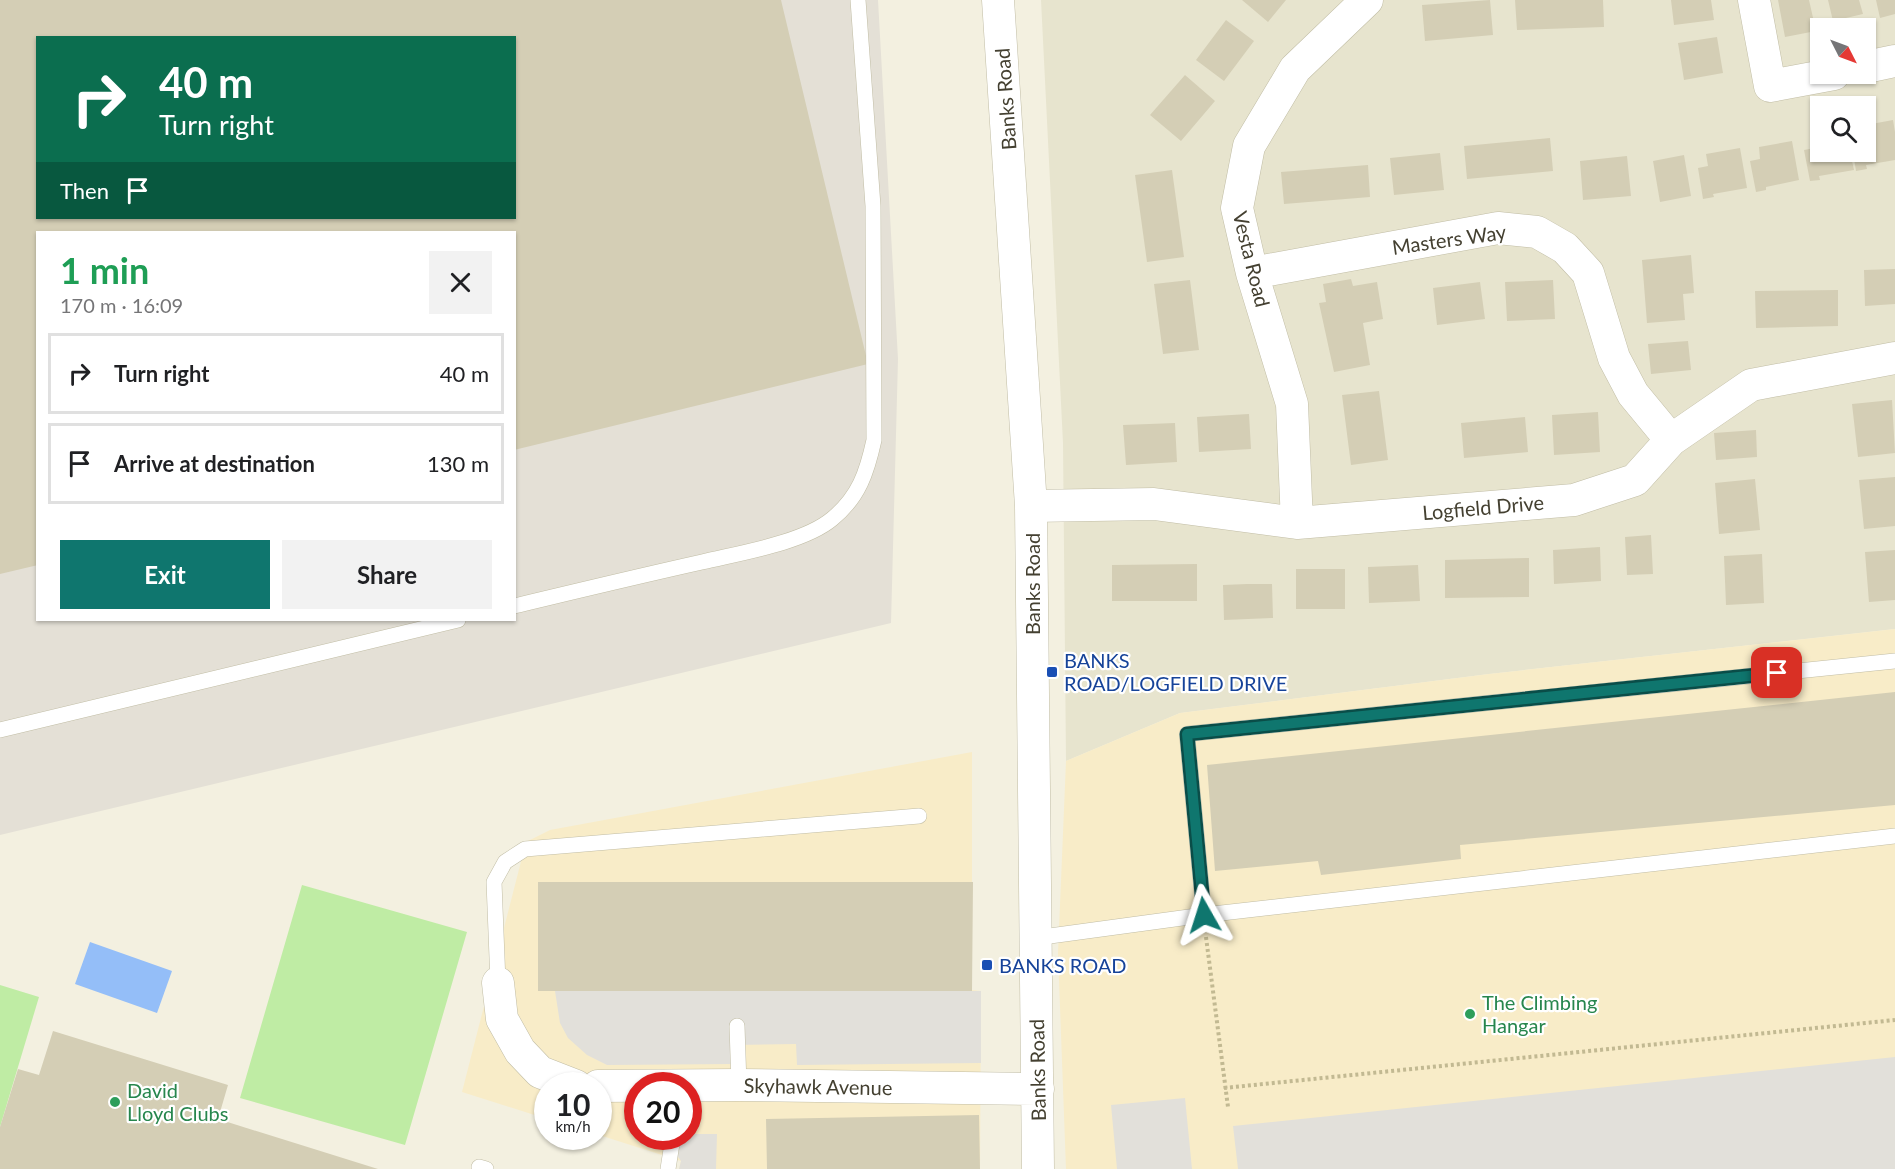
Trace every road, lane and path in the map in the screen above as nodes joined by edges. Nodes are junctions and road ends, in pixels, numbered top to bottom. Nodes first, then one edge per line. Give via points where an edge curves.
1 (858, 0) edge
2 (998, 0) edge
3 (1367, 0) edge
4 (1754, 0) edge
5 (1895, 61) edge
6 (1876, 65) edge
7 (1810, 78) edge
8 (1252, 273) junction
9 (1895, 358) edge
10 (1671, 440) junction
11 (1031, 506) junction
12 (1297, 523) junction
13 (516, 606) edge
14 (454, 621) edge
15 (1895, 661) edge
16 (0, 730) edge
17 (919, 816) dead end
18 (1895, 836) edge
19 (1204, 915) junction
20 (1035, 938) junction
21 (498, 983) joint
22 (1895, 1020) edge
23 (737, 1026) dead end
24 (540, 1072) edge
25 (739, 1085) junction
26 (702, 1086) edge
27 (1224, 1088) junction
28 (1038, 1089) junction
29 (1228, 1107) dead end
30 (671, 1150) edge
31 (668, 1169) edge
32 (1038, 1169) edge

1 - 13 lane via 873,218 874,440 867,473 831,519 804,534
2 - 11 street, Banks Road
3 - 8 street, Vesta Road via 1295,69 1249,146 1237,208
4 - 7 street via 1770,86
5 - 6 street
8 - 10 street, Masters Way via 1498,228 1537,232 1565,248 1588,273 1614,358 1633,394
8 - 12 street, Vesta Road via 1292,404
9 - 10 street, Logfield Drive via 1751,385
10 - 12 street, Logfield Drive via 1635,480 1574,500
11 - 12 street, Logfield Drive via 1154,504
11 - 20 street, Banks Road
14 - 16 lane
15 - 19 lane via 1187,734
17 - 21 lane via 525,849 505,862 494,882
18 - 19 lane
19 - 20 lane
19 - 27 path
20 - 28 street, Banks Road
21 - 24 street via 502,1019 520,1051
22 - 27 path
23 - 25 lane
25 - 26 street, Skyhawk Avenue
25 - 28 street, Skyhawk Avenue
27 - 29 path
28 - 32 street, Banks Road
30 - 31 lane

